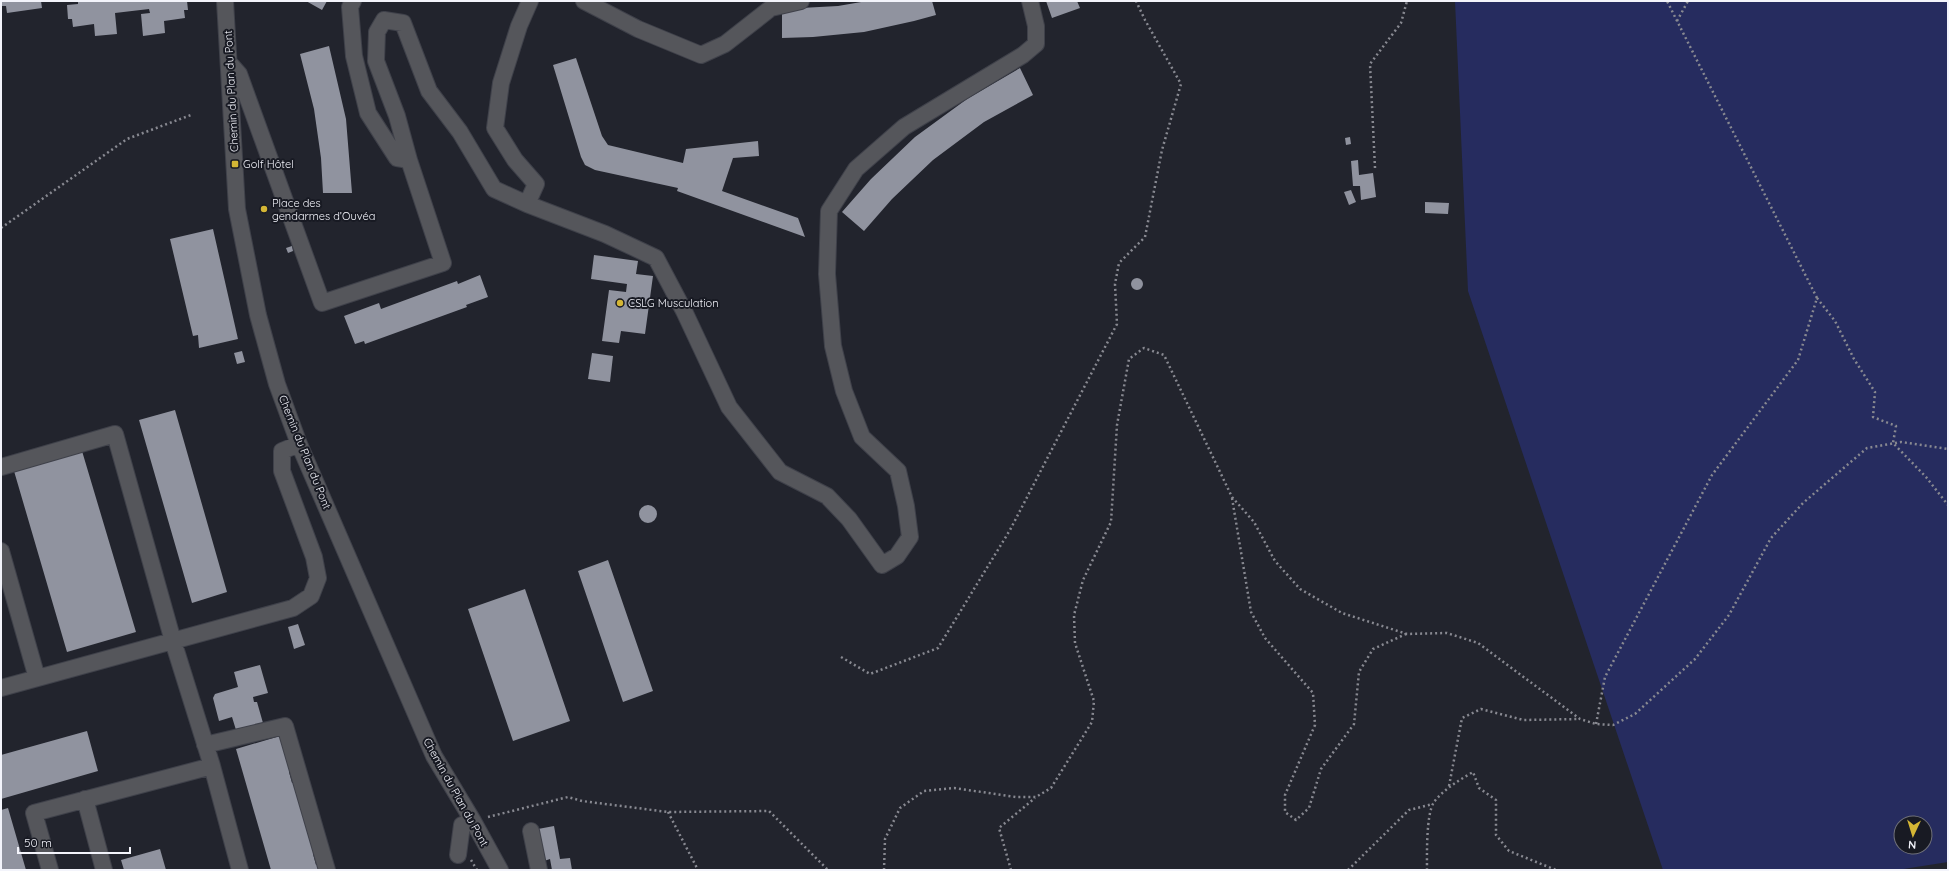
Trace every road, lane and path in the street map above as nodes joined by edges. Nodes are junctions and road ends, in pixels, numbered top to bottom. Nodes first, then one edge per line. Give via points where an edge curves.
1 (225, 1) edge
2 (353, 1) edge
3 (530, 1) edge
4 (584, 1) edge
5 (800, 1) edge
6 (1030, 1) edge
7 (1136, 1) edge
8 (1407, 1) edge
9 (1667, 1) edge
10 (1688, 1) edge
11 (1677, 20) junction
12 (230, 64) junction
13 (191, 115) dead end
14 (409, 160) junction
15 (1376, 168) dead end
16 (527, 204) junction
17 (1, 228) edge
18 (1817, 298) junction
19 (1893, 443) junction
20 (299, 444) junction
21 (1948, 449) edge
22 (1, 468) edge
23 (1232, 497) junction
24 (1948, 505) edge
25 (1, 551) edge
26 (1407, 634) junction
27 (173, 641) junction
28 (841, 657) dead end
29 (37, 678) junction
30 (1, 688) edge
31 (1580, 719) junction
32 (1596, 724) junction
33 (206, 745) junction
34 (212, 766) junction
35 (1448, 787) junction
36 (1036, 797) junction
37 (85, 799) junction
38 (1433, 804) junction
39 (668, 812) junction
40 (473, 821) junction
41 (531, 831) dead end
42 (458, 855) dead end
43 (50, 870) edge
44 (104, 870) edge
45 (240, 870) edge
46 (326, 870) edge
47 (500, 870) edge
48 (539, 870) edge
49 (698, 870) edge
50 (828, 870) edge
51 (884, 870) edge
52 (1011, 870) edge
53 (1348, 870) edge
54 (1427, 870) edge
55 (1556, 870) edge

1 - 12 street, Chemin du Plan du Pont
2 - 14 street via 350,7 354,56 368,113 397,158
3 - 16 street via 519,26 501,83 495,128 515,160 536,184
4 - 5 street via 638,29 701,55 725,44 771,8
6 - 16 street via 1036,26 1036,44 1023,55 904,127 856,169 829,211 827,274 831,331 844,391 862,436 898,471 906,506 910,537 897,556 882,565 849,519 827,496 780,472 729,407 656,258 605,234
7 - 28 path via 1181,84 1162,150 1145,237 1120,263 1116,284 1117,324 1010,530 938,648 870,674
8 - 15 path via 1401,24 1370,64
9 - 11 path
10 - 11 path
11 - 18 path
12 - 14 street via 239,74 322,303 443,264
12 - 20 street, Chemin du Plan du Pont via 237,209 258,315 277,384
13 - 17 path via 127,139
14 - 16 street via 397,116 376,61 377,32 384,20 403,23 429,90 460,132 494,189
18 - 19 path via 1835,321 1854,359 1875,392 1873,417 1896,426
18 - 32 path via 1798,360 1712,476 1605,677
19 - 21 path
19 - 24 path via 1926,477
19 - 32 path via 1867,448 1803,503 1771,538 1729,615 1695,659 1635,714 1613,725
20 - 27 street via 282,451 282,471 314,557 318,578 311,596 293,608
20 - 40 street, Chemin du Plan du Pont via 434,756
22 - 27 street via 115,434
23 - 26 path via 1254,522 1275,561 1300,589 1342,613
23 - 26 path via 1251,612 1264,638 1313,693 1315,726 1285,795 1286,812 1296,820 1309,808 1321,769 1354,724 1359,672 1373,649
23 - 36 path via 1164,355 1144,348 1129,359 1117,425 1110,522 1084,580 1074,615 1075,643 1094,701 1092,722 1051,788
25 - 29 street
26 - 31 path via 1447,633 1478,643
27 - 29 street
27 - 33 street
29 - 30 street
31 - 32 path
31 - 35 path via 1523,720 1481,709 1462,718
33 - 34 street
33 - 46 street via 285,726
34 - 37 street
34 - 45 street
35 - 38 path
35 - 55 path via 1472,772 1480,788 1496,800 1496,835 1509,851
36 - 51 path via 1016,797 954,788 924,791 900,808 885,839
36 - 52 path via 999,828
37 - 43 street via 34,813
37 - 44 street
38 - 53 path via 1409,810
38 - 54 path via 1428,823
39 - 40 path via 568,797
39 - 49 path
39 - 50 path via 769,811
40 - 42 street via 462,825
40 - 47 street, Chemin du Plan du Pont
41 - 48 street

